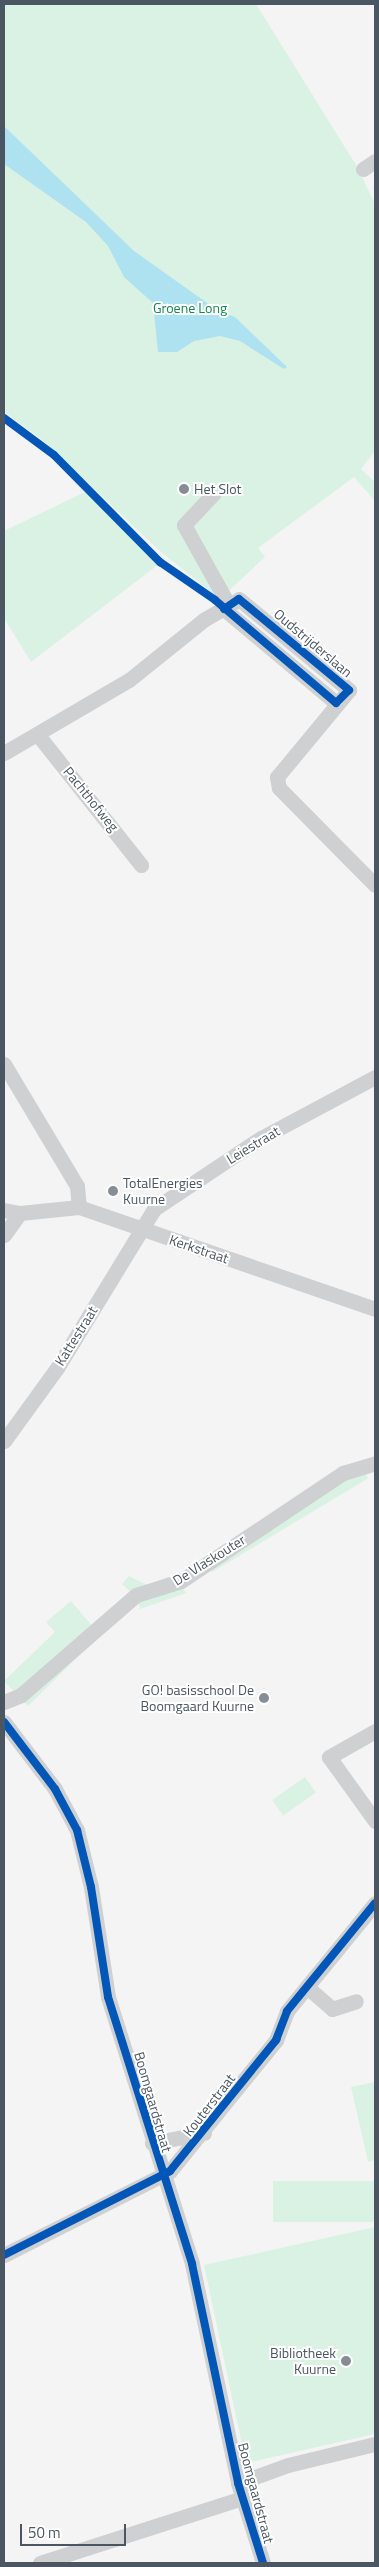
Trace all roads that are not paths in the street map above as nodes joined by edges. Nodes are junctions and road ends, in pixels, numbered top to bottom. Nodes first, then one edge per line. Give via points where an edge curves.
1 (214, 493) dead end
2 (224, 610) junction
3 (38, 735) junction
4 (4, 753) edge
5 (141, 865) dead end
6 (375, 885) edge
7 (4, 1064) edge
8 (375, 1077) edge
9 (79, 1206) junction
10 (4, 1210) edge
11 (20, 1213) junction
12 (140, 1227) junction
13 (4, 1235) edge
14 (375, 1309) edge
15 (4, 1441) edge
16 (375, 1463) edge
17 (4, 1702) edge
18 (4, 1722) edge
19 (375, 1731) edge
20 (375, 1821) edge
21 (375, 1903) edge
22 (307, 1987) junction
23 (356, 2001) dead end
24 (204, 2133) junction
25 (152, 2143) junction
26 (162, 2178) junction
27 (4, 2255) edge
28 (375, 2444) edge
29 (238, 2483) junction
30 (243, 2498) junction
31 (40, 2563) edge
32 (263, 2563) edge

1 - 2 street via 184,525 226,600
2 - 3 street via 205,619 129,680
2 - 6 street via 336,703 331,717 277,777 279,788
3 - 4 street
3 - 5 street, Pachthofweg
7 - 9 street via 77,1186
8 - 12 street, Leiestraat via 261,1138 154,1209
9 - 11 street, Kerkstraat
9 - 12 street, Kerkstraat
10 - 11 street, Kerkstraat
11 - 13 street
12 - 14 street, Kerkstraat
12 - 15 street, Kattestraat via 57,1368
16 - 17 street, De Vlaskouter via 344,1472 194,1574 136,1595 21,1695
18 - 25 street, Boomgaardstraat via 55,1789 77,1830 91,1887 108,1997
19 - 20 street via 329,1757
21 - 22 street, Kouterstraat
22 - 23 street via 332,2009
22 - 24 street, Kouterstraat via 287,2011 276,2040
24 - 25 street, Kouterstraat
24 - 26 street, Kouterstraat
25 - 26 street, Boomgaardstraat
26 - 27 street, Kouterstraat
26 - 29 street, Boomgaardstraat via 192,2264
28 - 29 street via 288,2465
29 - 30 street, Boomgaardstraat
30 - 31 street
30 - 32 street, Boomgaardstraat

